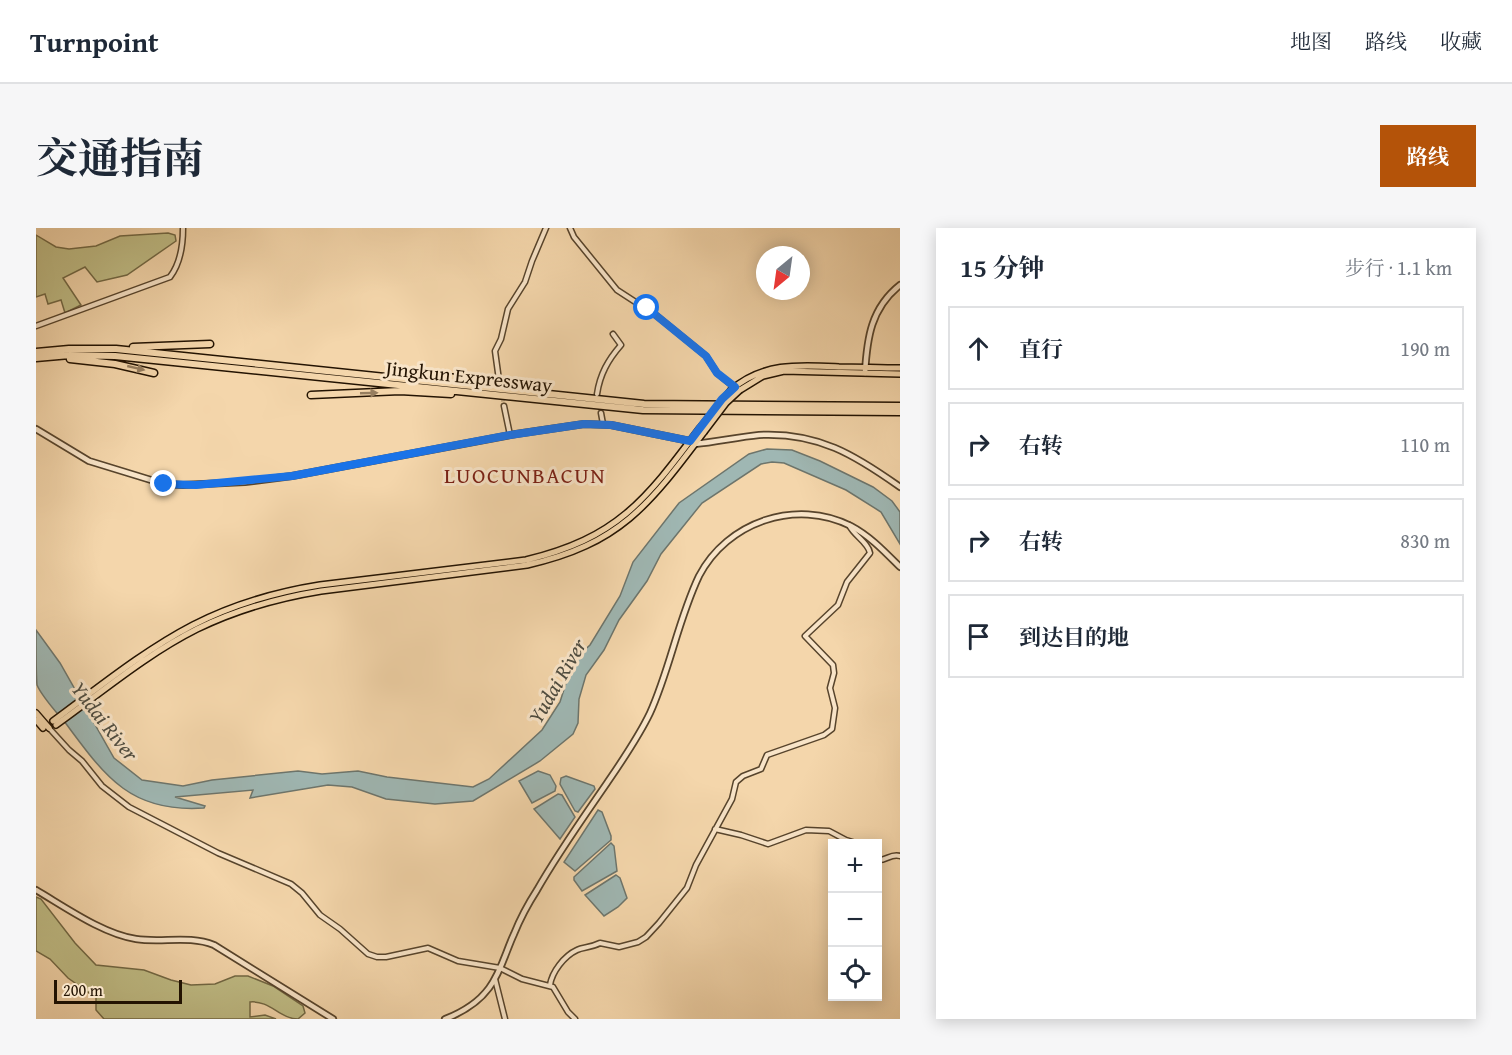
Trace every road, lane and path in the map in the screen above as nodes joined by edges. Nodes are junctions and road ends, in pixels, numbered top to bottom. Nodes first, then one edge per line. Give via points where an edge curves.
1 (183, 228) edge
2 (546, 228) edge
3 (570, 228) edge
4 (900, 285) edge
5 (36, 326) edge
6 (613, 334) dead end
7 (210, 344) dead end
8 (112, 349) junction
9 (36, 352) edge
10 (36, 359) edge
11 (900, 368) edge
12 (865, 370) junction
13 (154, 373) dead end
14 (900, 374) edge
15 (437, 375) dead end
16 (499, 380) tunnel mouth
17 (735, 389) junction
18 (597, 394) dead end
19 (310, 395) dead end
20 (549, 395) junction
21 (519, 398) junction
22 (504, 406) tunnel mouth
23 (900, 406) edge
24 (900, 412) edge
25 (601, 413) dead end
26 (603, 424) junction
27 (36, 429) edge
28 (510, 435) junction
29 (692, 443) junction
30 (900, 488) edge
31 (849, 525) junction
32 (900, 567) edge
33 (36, 712) edge
34 (36, 720) edge
35 (55, 723) dead end
36 (43, 728) edge
37 (715, 829) junction
38 (844, 839) edge
39 (900, 856) edge
40 (882, 860) edge
41 (36, 890) edge
42 (500, 968) junction
43 (495, 979) junction
44 (550, 985) junction
45 (333, 1019) edge
46 (446, 1019) edge
47 (505, 1019) edge
48 (575, 1019) edge

1 - 5 street via 177,265 170,277
2 - 16 street via 523,286 508,309 495,351
3 - 17 street via 617,290 706,356
4 - 12 street via 880,306 872,322
6 - 18 street via 621,345 603,370
7 - 8 highway
8 - 9 highway, Jingkun Expressway
8 - 20 highway, Jingkun Expressway
10 -> 13 highway via 84,360
10 - 21 highway, Jingkun Expressway via 115,356
11 - 12 main road
12 - 14 main road
12 - 17 main road via 784,371
15 - 20 highway
17 - 29 main road, bridge
19 -> 21 highway via 400,391
20 - 23 highway, Jingkun Expressway via 667,405
21 - 24 highway, Jingkun Expressway via 667,412
22 - 28 street
25 - 26 street
26 - 28 street
26 - 29 street
27 - 28 street via 89,461 164,484 183,485 292,476
29 - 30 street via 796,436 848,453
29 - 35 main road via 638,504 599,534 570,547 513,562 302,588 231,608 154,648
31 - 32 street
31 - 37 street via 870,553 847,582 838,605 805,636 833,665 833,726 824,735 767,755 761,769 736,782 732,800
31 - 42 street via 811,515 779,516 740,532 716,552 694,588 647,718 537,888
33 - 36 main road
34 - 36 main road
36 - 42 street via 129,807 218,853 291,884 320,915 368,954 386,957 428,948 458,960
37 - 38 street via 768,844 810,830 829,831
37 - 44 street via 687,888 646,937 624,946 600,943 576,950 551,976
39 - 40 street
41 - 45 street via 125,937 198,940 214,945
42 - 43 street
42 - 44 street via 522,979
43 - 46 street via 474,1004
43 - 47 street
44 - 48 street

